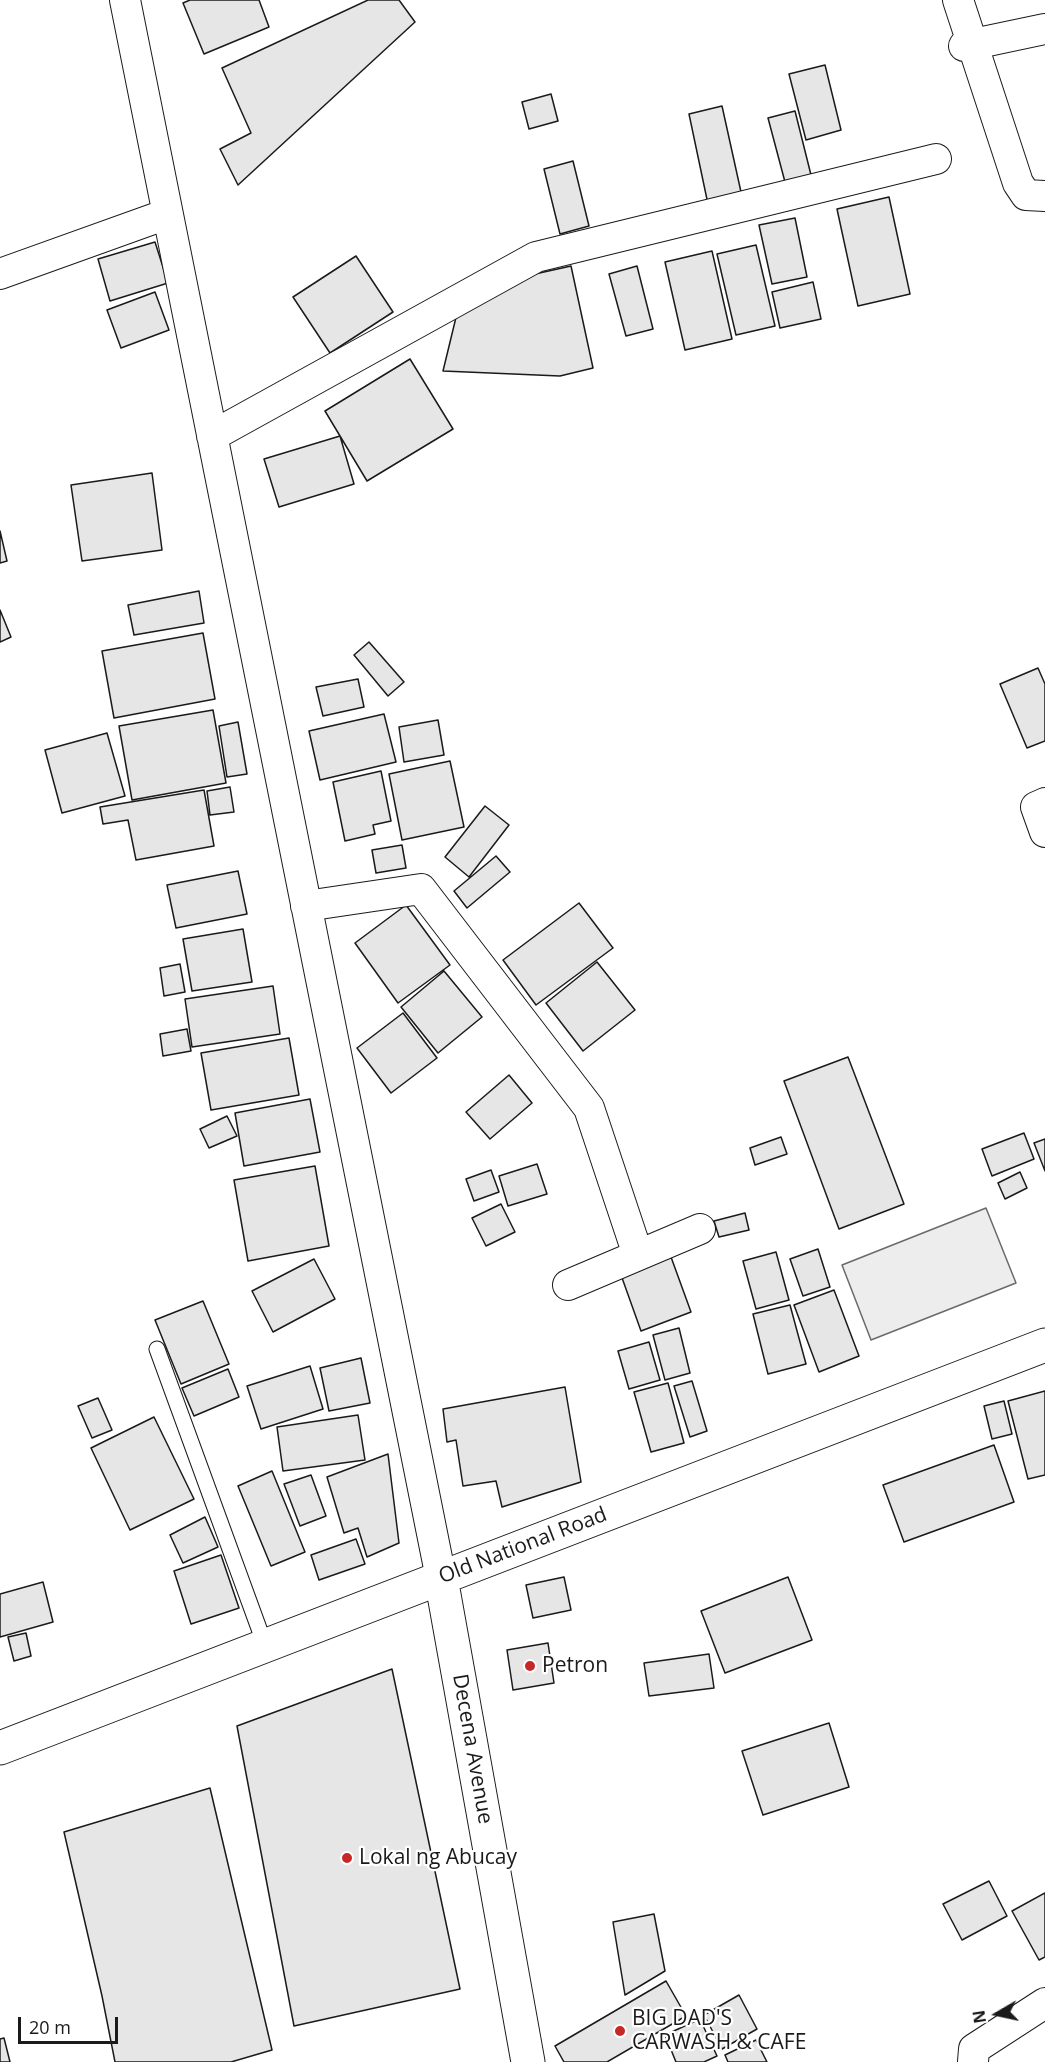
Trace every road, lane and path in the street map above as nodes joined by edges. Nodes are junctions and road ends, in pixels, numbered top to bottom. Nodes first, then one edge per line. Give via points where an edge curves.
1 (125, 0) edge
2 (958, 0) edge
3 (1045, 29) edge
4 (968, 45) junction
5 (936, 159) dead end
6 (1045, 196) edge
7 (167, 214) junction
8 (0, 274) edge
9 (212, 436) junction
10 (1045, 803) edge
11 (1045, 832) edge
12 (306, 906) junction
13 (700, 1229) dead end
14 (638, 1255) junction
15 (568, 1285) dead end
16 (1045, 1345) edge
17 (157, 1349) dead end
18 (441, 1578) junction
19 (265, 1645) junction
20 (0, 1748) edge
21 (1045, 2003) edge
22 (528, 2062) edge
23 (974, 2062) edge

1 - 7 street
2 - 4 street
3 - 4 street
4 - 6 street via 1018,183 1026,195
5 - 9 street via 536,257
7 - 8 street
7 - 9 street
9 - 12 street
10 - 11 street via 1036,807
12 - 14 street via 421,889 589,1108
12 - 18 street
13 - 14 street
14 - 15 street
16 - 18 main road, Old National Road
17 - 19 lane
18 - 19 main road, Old National Road
18 - 22 main road, Decena Avenue
19 - 20 main road, Old National Road
21 - 23 street via 974,2049

